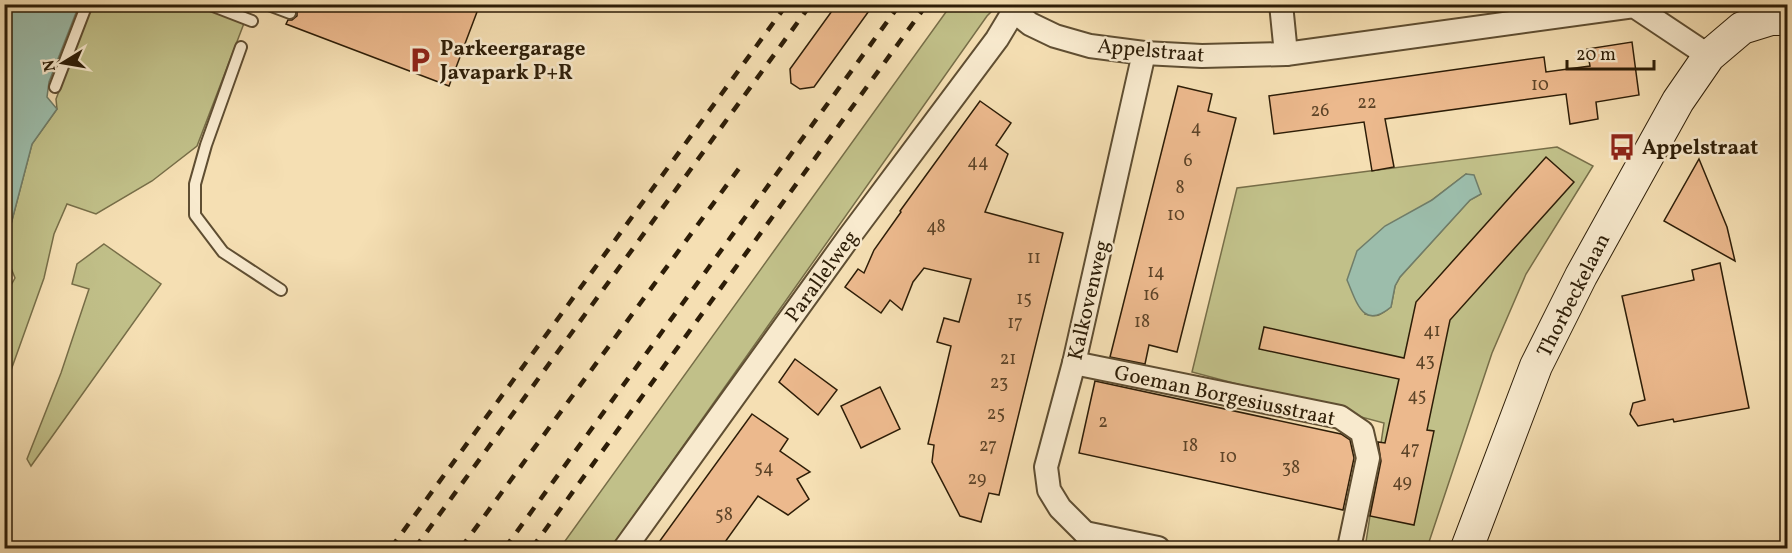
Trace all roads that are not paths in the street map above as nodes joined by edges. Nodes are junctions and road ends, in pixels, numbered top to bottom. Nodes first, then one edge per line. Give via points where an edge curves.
1 (87, 4) edge
2 (208, 4) edge
3 (266, 4) edge
4 (1281, 4) edge
5 (1016, 8) edge
6 (290, 13) dead end
7 (1788, 19) edge
8 (252, 21) dead end
9 (242, 47) dead end
10 (1144, 53) junction
11 (1286, 54) junction
12 (1709, 56) junction
13 (55, 87) dead end
14 (281, 290) dead end
15 (1074, 363) junction
16 (1083, 541) edge
17 (625, 549) edge
18 (1158, 549) edge
19 (1349, 549) edge
20 (1467, 549) edge

1 - 13 lane
2 - 8 lane
3 - 6 lane
4 - 11 street
5 - 10 street, Appelstraat via 1030,24 1055,36 1090,46
5 - 17 street, Parallelweg
7 - 12 street, Thorbeckelaan via 1771,19 1743,28
9 - 14 lane via 195,184 195,215 223,252
10 - 11 street, Appelstraat
10 - 15 street, Kalkovenweg
11 - 12 street, Appelstraat via 1634,6
12 - 20 street, Thorbeckelaan via 1678,101 1632,183 1536,366
15 - 16 street, Kalkovenweg via 1046,467 1049,490
15 - 19 street, Goeman Borgesiusstraat via 1340,417 1362,432 1368,458
16 - 18 street

